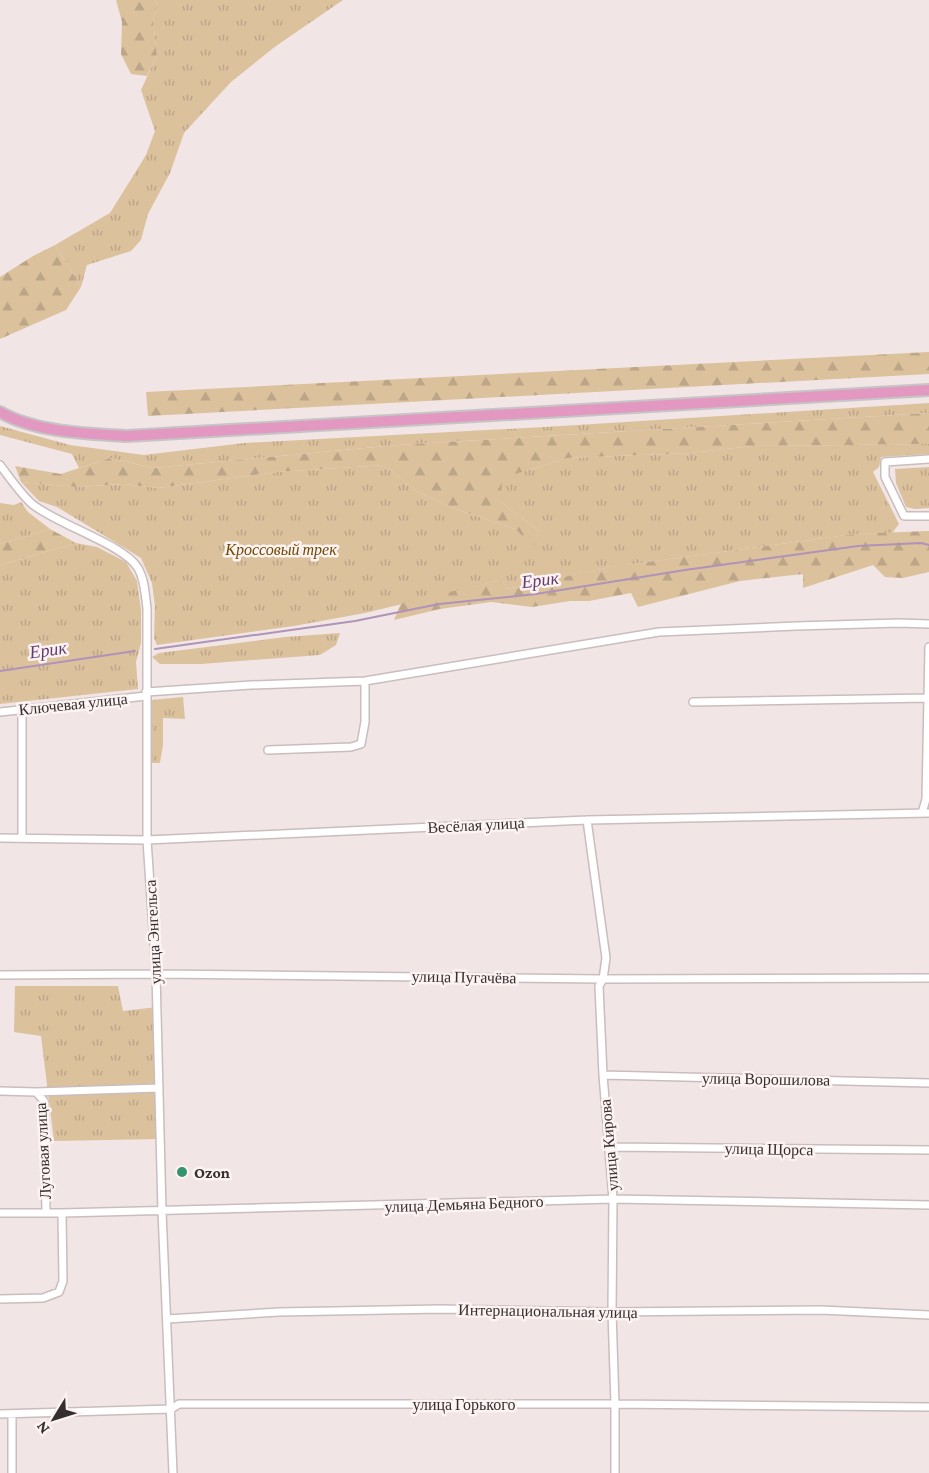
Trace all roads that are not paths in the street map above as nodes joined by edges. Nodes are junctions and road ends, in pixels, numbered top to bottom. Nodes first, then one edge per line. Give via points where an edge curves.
1 (929, 390) edge
2 (3, 416) edge
3 (929, 459) edge
4 (0, 465) edge
5 (929, 516) edge
6 (929, 624) edge
7 (929, 647) edge
8 (365, 681) junction
9 (146, 694) junction
10 (928, 698) edge
11 (693, 702) dead end
12 (22, 710) junction
13 (0, 712) edge
14 (268, 750) dead end
15 (925, 813) edge
16 (587, 820) junction
17 (0, 838) edge
18 (22, 838) junction
19 (147, 840) junction
20 (156, 974) junction
21 (0, 975) edge
22 (929, 978) edge
23 (603, 979) junction
24 (603, 1075) junction
25 (929, 1083) edge
26 (159, 1088) junction
27 (0, 1091) edge
28 (36, 1092) junction
29 (609, 1147) junction
30 (929, 1150) edge
31 (614, 1199) junction
32 (929, 1204) edge
33 (162, 1211) junction
34 (0, 1213) edge
35 (46, 1213) junction
36 (62, 1213) junction
37 (0, 1299) edge
38 (612, 1312) junction
39 (929, 1315) edge
40 (167, 1319) junction
41 (615, 1404) junction
42 (929, 1407) edge
43 (171, 1409) junction
44 (0, 1414) edge
45 (12, 1414) junction
46 (12, 1473) edge
47 (173, 1473) edge
48 (615, 1473) edge

1 - 2 highway via 127,436 63,430
3 - 5 street via 885,462 885,477 904,516
4 - 9 street, улица Энгельса via 33,504 129,557 139,569 147,608
6 - 8 street, Ключевая улица via 659,632
7 - 10 street
8 - 9 street, Ключевая улица
8 - 14 street via 361,744
9 - 12 street, Ключевая улица
9 - 19 street, улица Энгельса
10 - 11 street
10 - 15 street
12 - 13 street, Ключевая улица
12 - 18 street
15 - 16 street, Весёлая улица
16 - 19 street, Весёлая улица
16 - 23 street, улица Кирова via 606,958
17 - 18 street, Весёлая улица
18 - 19 street, Весёлая улица
19 - 20 street, улица Энгельса
20 - 21 street, улица Пугачёва
20 - 23 street, улица Пугачёва
20 - 26 street, улица Энгельса
22 - 23 street, улица Пугачёва
23 - 24 street, улица Кирова via 599,986
24 - 25 street, улица Ворошилова
24 - 29 street, улица Кирова
26 - 28 street
26 - 33 street, улица Энгельса
27 - 28 street, Луговая улица
28 - 35 street, Луговая улица via 44,1101
29 - 30 street, улица Щорса
29 - 31 street, улица Кирова
31 - 32 street, улица Демьяна Бедного
31 - 33 street, улица Демьяна Бедного
31 - 38 street, улица Кирова
33 - 36 street, улица Демьяна Бедного
33 - 40 street, улица Энгельса
34 - 35 street, улица Демьяна Бедного
35 - 36 street, улица Демьяна Бедного
36 - 37 street via 63,1281 59,1292 43,1298
38 - 39 street, Интернациональная улица via 821,1310
38 - 40 street, Интернациональная улица via 441,1309
38 - 41 street, улица Кирова
40 - 43 street, улица Энгельса
41 - 42 street, улица Горького
41 - 43 street, улица Горького via 179,1404
41 - 48 street, улица Кирова
43 - 45 street, улица Горького
43 - 47 street, улица Энгельса
44 - 45 street, улица Горького
45 - 46 street

